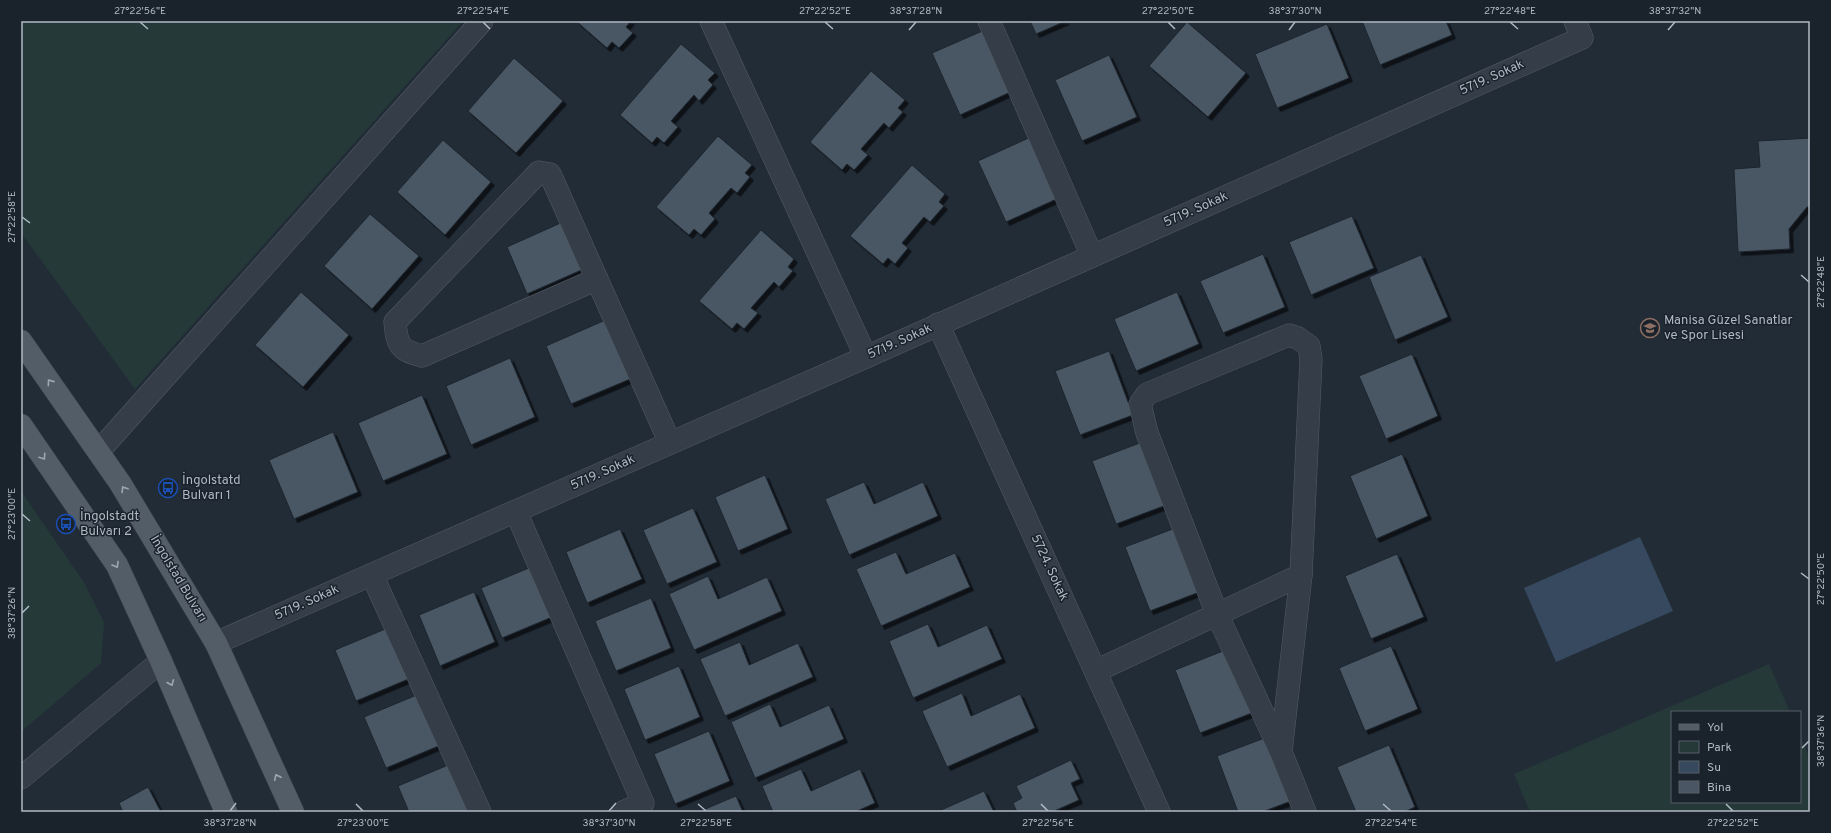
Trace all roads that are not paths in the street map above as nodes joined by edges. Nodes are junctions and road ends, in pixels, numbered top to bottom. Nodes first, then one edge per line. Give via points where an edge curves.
1 (482, 21) edge
2 (711, 21) edge
3 (989, 21) edge
4 (1579, 30) edge
5 (1092, 256) junction
6 (597, 279) junction
7 (938, 324) junction
8 (21, 341) edge
9 (866, 358) junction
10 (21, 425) edge
11 (670, 443) junction
12 (99, 451) junction
13 (516, 512) junction
14 (372, 575) junction
15 (1301, 575) junction
16 (1217, 614) junction
17 (216, 643) junction
18 (161, 661) junction
19 (1096, 671) junction
20 (1281, 752) junction
21 (21, 778) edge
22 (226, 812) edge
23 (293, 812) edge
24 (480, 812) edge
25 (623, 812) edge
26 (1159, 812) edge
27 (1305, 812) edge

1 - 12 street
2 - 9 street
3 - 5 street
4 - 5 street, 5719. Sokak
5 - 7 street, 5719. Sokak
6 - 6 street via 422,356 408,352 400,346 396,337 395,322 539,172 550,174
6 - 11 street
7 - 9 street, 5719. Sokak
7 - 19 street, 5724. Sokak
12 -> 8 main road, İngolstad Bulvarı
9 - 11 street, 5719. Sokak
10 -> 18 main road via 117,565
11 - 13 street, 5719. Sokak
17 -> 12 main road, İngolstad Bulvarı
13 - 14 street, 5719. Sokak
13 - 25 street via 643,803
14 - 17 street, 5719. Sokak
14 - 24 street
15 - 16 street
15 - 16 street via 1312,359 1309,346 1289,335 1147,394 1140,404 1147,434
15 - 20 street
16 - 19 street
16 - 20 street
23 -> 17 main road, İngolstad Bulvarı
18 - 21 street
18 -> 22 main road
19 - 26 street, 5724. Sokak
20 - 27 street

